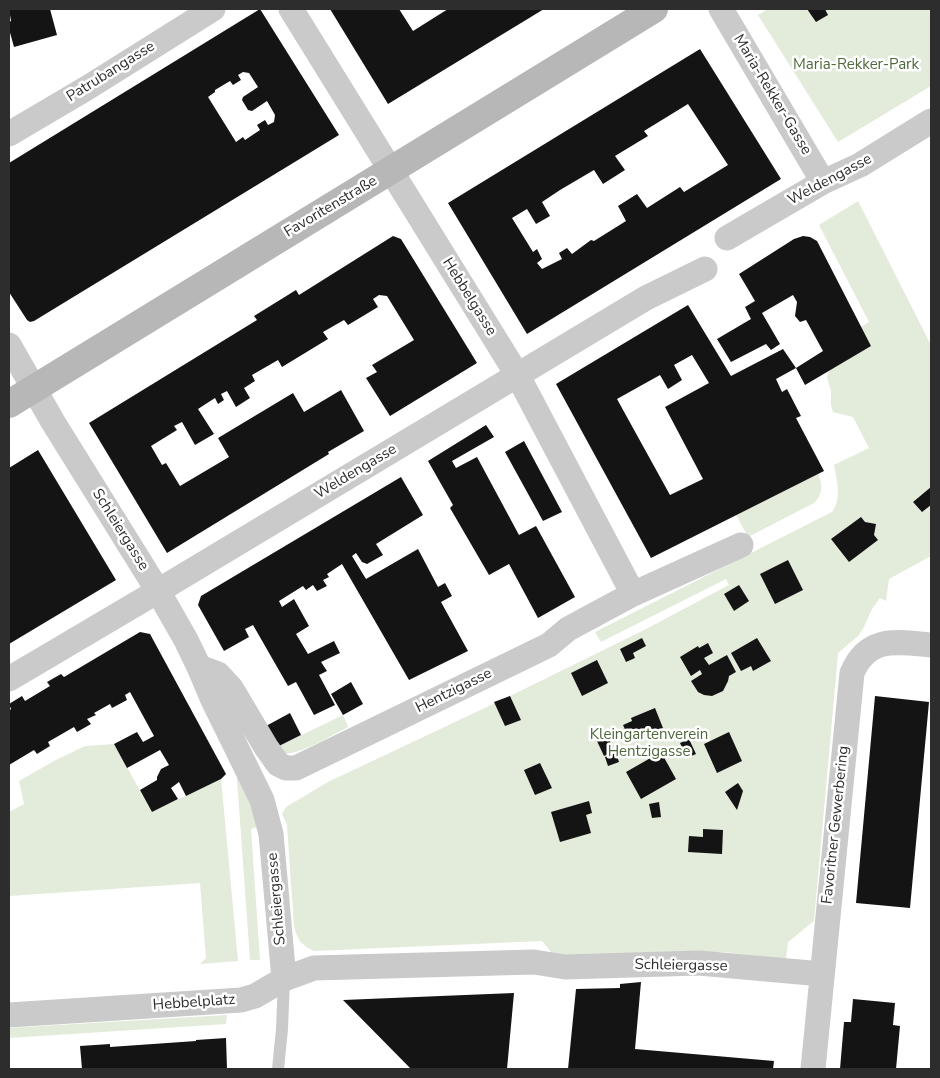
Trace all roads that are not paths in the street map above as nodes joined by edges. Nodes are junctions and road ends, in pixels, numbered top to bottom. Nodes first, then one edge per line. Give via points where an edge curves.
1 (213, 9) edge
2 (292, 9) edge
3 (654, 9) edge
4 (721, 9) edge
5 (931, 122) edge
6 (9, 134) edge
7 (391, 170) junction
8 (823, 182) junction
9 (727, 238) dead end
10 (705, 269) dead end
11 (9, 345) edge
12 (518, 376) junction
13 (34, 389) junction
14 (9, 404) edge
15 (741, 545) dead end
16 (158, 591) junction
17 (633, 594) junction
18 (931, 645) edge
19 (199, 667) junction
20 (9, 679) edge
21 (822, 974) junction
22 (284, 979) junction
23 (9, 1015) edge
24 (278, 1069) edge
25 (812, 1069) edge

1 - 6 street, Patrubangasse
2 - 7 street, Hebbelgasse
3 - 7 main road, Favoritenstraße
4 - 8 street, Maria-Rekker-Gasse
5 - 8 street, Weldengasse via 860,165
7 - 12 street, Hebbelgasse
7 - 13 main road, Favoritenstraße
8 - 9 street, Weldengasse
10 - 12 street, Weldengasse via 646,298
11 - 13 street, Schleiergasse
12 - 16 street, Weldengasse
12 - 17 street, Hebbelgasse
13 - 14 main road, Favoritenstraße
13 - 16 street, Schleiergasse
15 - 17 street, Hentzigasse
16 - 19 street, Schleiergasse
16 - 20 street, Weldengasse
17 - 19 street, Hentzigasse via 568,629 549,645 296,768 278,764 231,688 218,674
18 - 21 street, Favoritner Gewerbering via 887,642 865,654 852,673
19 - 22 street, Schleiergasse via 262,800 271,834
21 - 22 street, Schleiergasse via 699,963 565,967 534,962 314,968
21 - 25 street, Favoritner Gewerbering
22 - 23 street, Hebbelplatz via 255,996 241,1000
22 - 24 lane

